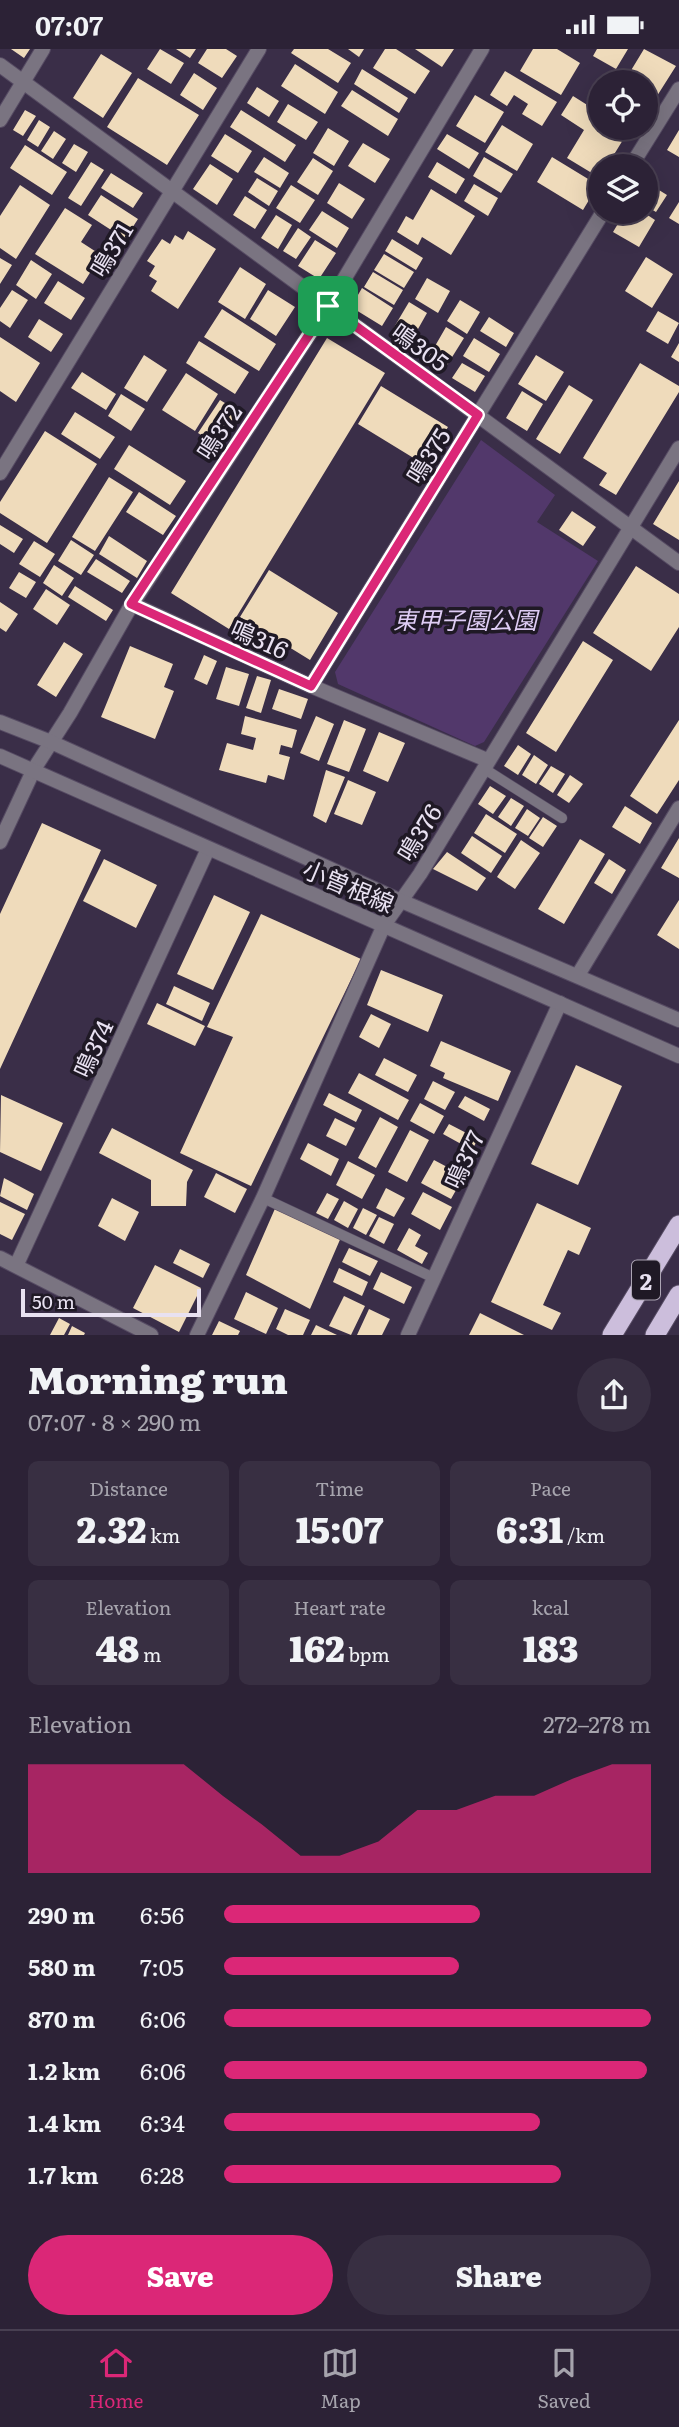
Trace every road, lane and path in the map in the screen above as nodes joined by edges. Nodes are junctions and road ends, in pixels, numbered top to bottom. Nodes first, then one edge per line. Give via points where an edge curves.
1 (43, 49) edge
2 (260, 49) edge
3 (482, 49) edge
4 (0, 65) edge
5 (24, 82) junction
6 (679, 89) edge
7 (0, 120) edge
8 (638, 154) edge
9 (172, 191) junction
10 (596, 224) edge
11 (328, 306) junction
12 (478, 415) junction
13 (679, 448) edge
14 (0, 473) edge
15 (631, 528) junction
16 (679, 563) edge
17 (131, 604) junction
18 (311, 686) junction
19 (0, 722) edge
20 (51, 742) junction
21 (0, 756) edge
22 (485, 764) junction
23 (34, 769) junction
24 (679, 808) edge
25 (562, 818) dead end
26 (0, 842) edge
27 (208, 849) junction
28 (399, 900) junction
29 (384, 925) junction
30 (578, 975) junction
31 (560, 1003) junction
32 (679, 1020) edge
33 (679, 1056) edge
34 (263, 1198) junction
35 (679, 1224) edge
36 (0, 1258) edge
37 (16, 1266) junction
38 (434, 1278) junction
39 (679, 1295) edge
40 (151, 1335) edge
41 (198, 1335) edge
42 (408, 1335) edge
43 (612, 1335) edge
44 (655, 1335) edge

1 - 5 street
2 - 9 street, 鳴371
3 - 11 street, 鳴372
4 - 5 street, 鳴305
5 - 7 street
5 - 9 street, 鳴305
6 - 8 street
9 - 11 street, 鳴305
9 - 14 street, 鳴371
10 - 12 street, 鳴375
11 - 12 street, 鳴305
11 - 17 street, 鳴372
12 - 15 street, 鳴305
12 - 18 street, 鳴375
13 - 15 street, 鳴376
15 - 16 street, 鳴305
15 - 22 street, 鳴376
17 - 18 street, 鳴316
17 - 20 street, 鳴372
18 - 22 street, 鳴316
19 - 20 street, 小曽根線
20 - 23 street, 鳴372
20 - 28 street, 小曽根線
21 - 23 street, 小曽根線
22 - 25 lane
22 - 28 street, 鳴376 via 420,874
23 - 26 street, 鳴372
23 - 27 street, 小曽根線
24 - 30 street
27 - 29 street, 小曽根線
27 - 37 street, 鳴374
28 - 29 street, 鳴376
28 - 30 street, 小曽根線
29 - 31 street, 小曽根線
29 - 34 street, 鳴376
30 - 32 street, 小曽根線
31 - 33 street, 小曽根線
31 - 38 street, 鳴377
34 - 38 lane
34 - 41 street, 鳴376
35 - 43 highway, 2
36 - 37 street
37 - 40 street
38 - 42 street, 鳴377
39 - 44 highway, 2

